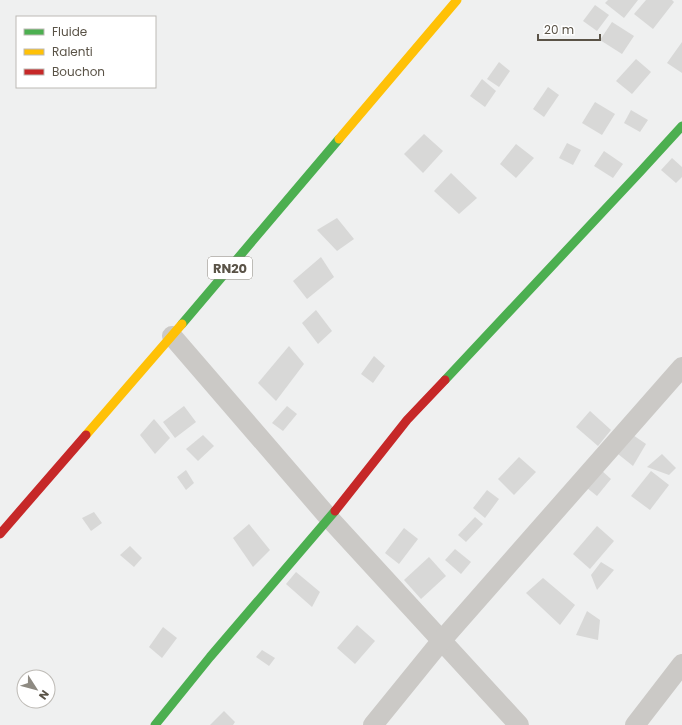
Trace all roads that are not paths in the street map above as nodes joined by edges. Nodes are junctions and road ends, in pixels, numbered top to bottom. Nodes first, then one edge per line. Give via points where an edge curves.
1 (457, 0) edge
2 (682, 126) edge
3 (172, 336) junction
4 (682, 367) edge
5 (329, 518) junction
6 (0, 534) edge
7 (442, 640) junction
8 (682, 664) edge
9 (155, 725) edge
10 (373, 725) edge
11 (519, 725) edge
12 (635, 725) edge

1 - 3 street, RN20
2 - 5 street via 407,420
3 - 5 street
3 - 6 street, RN20
4 - 7 street
5 - 7 street
5 - 9 street
7 - 10 street
7 - 11 street
8 - 12 street

